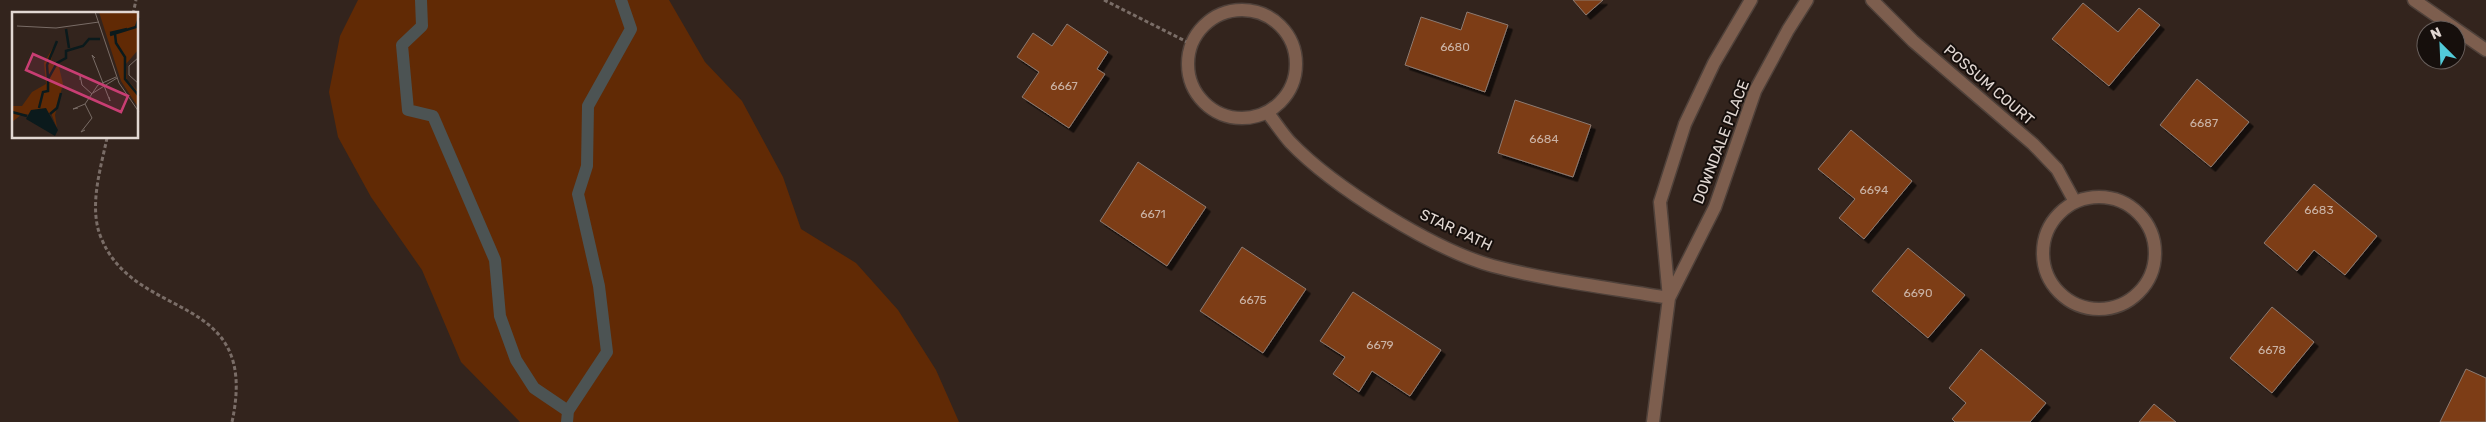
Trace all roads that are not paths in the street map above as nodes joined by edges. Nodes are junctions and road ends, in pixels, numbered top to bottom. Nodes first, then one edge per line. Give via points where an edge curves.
1 (1751, 0) edge
2 (1808, 0) edge
3 (1872, 0) edge
4 (2414, 0) edge
5 (2486, 50) edge
6 (1267, 112) junction
7 (2075, 202) junction
8 (1669, 298) junction
9 (1653, 422) edge

1 - 8 street, DOWNDALE PLACE via 1714,63 1685,124 1660,202
2 - 8 street, DOWNDALE PLACE via 1755,91 1715,207
3 - 7 street, POSSUM COURT via 1913,41 2033,144 2057,169
4 - 5 street
6 - 6 street via 1285,98 1295,76 1296,54 1287,32 1270,17 1247,10 1224,12 1205,25 1191,44 1188,70 1197,94 1216,112 1242,118
6 - 8 street, STAR PATH via 1290,142 1322,170 1376,208 1449,248 1492,266
7 - 7 street via 2057,216 2046,233 2043,252 2048,277 2060,295 2078,306 2101,310 2132,299 2149,281 2156,254 2152,230 2137,210 2117,200 2100,197
8 - 9 street, DOWNDALE PLACE

